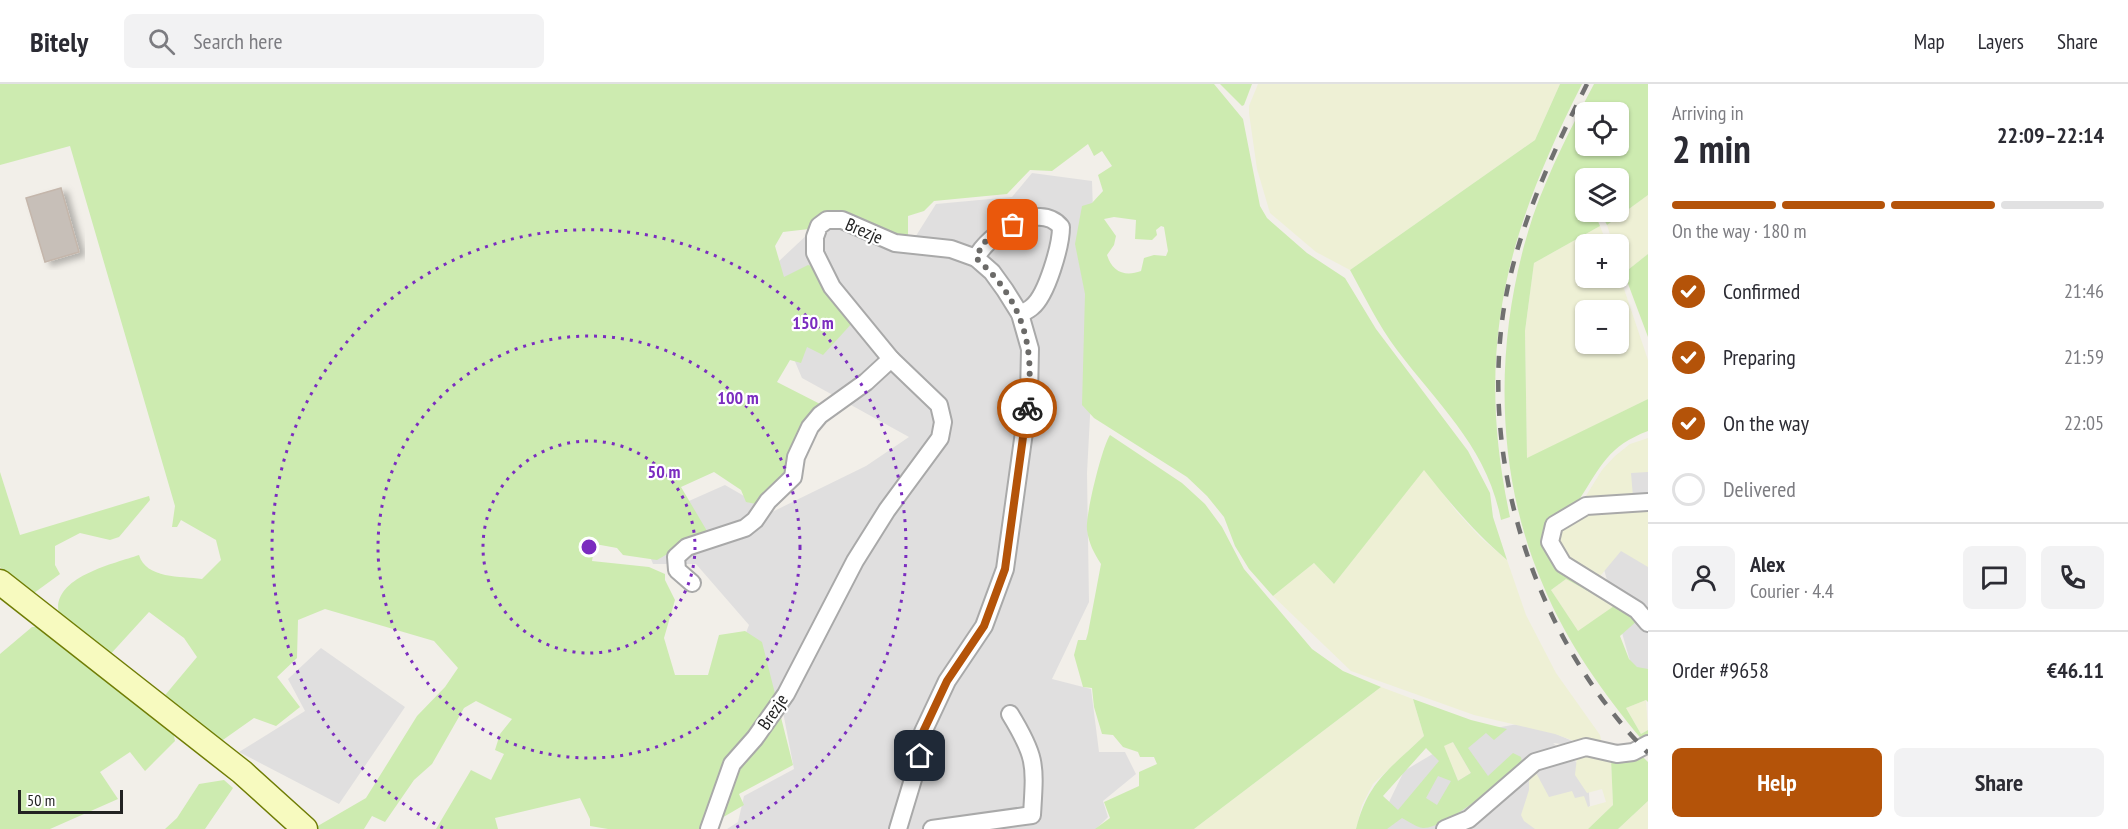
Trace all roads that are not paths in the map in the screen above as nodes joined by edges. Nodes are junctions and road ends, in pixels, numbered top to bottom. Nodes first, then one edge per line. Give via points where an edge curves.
1 (976, 258) junction
2 (1020, 315) junction
3 (891, 359) junction
4 (1648, 502) edge
5 (0, 582) edge
6 (692, 583) dead end
7 (1648, 622) edge
8 (1010, 714) dead end
9 (1645, 746) edge
10 (305, 829) edge
11 (709, 829) edge
12 (898, 829) edge
13 (933, 829) edge
14 (1445, 829) edge

1 - 2 street, Brezje via 992,272
1 - 2 street via 983,243 1013,225 1046,217 1055,219 1061,227 1061,239 1044,290 1033,307
1 - 3 street, Brezje via 951,249 895,243 842,220 827,220 819,226 815,253 832,286
2 - 12 street, Brezje via 1030,349 1029,396 1005,569 984,626 947,681 923,732 920,756
3 - 6 street via 810,427 796,457 793,477 755,520 745,528 687,547 676,557 678,570
3 - 11 street, Brezje via 939,405 943,422 940,438 855,561 786,694 732,764
4 - 7 street via 1586,506 1554,525 1550,542 1563,564 1637,610
5 - 10 street via 242,772
8 - 13 street via 1029,746 1034,767 1032,815
9 - 14 street via 1617,754 1586,747 1535,762 1469,819

